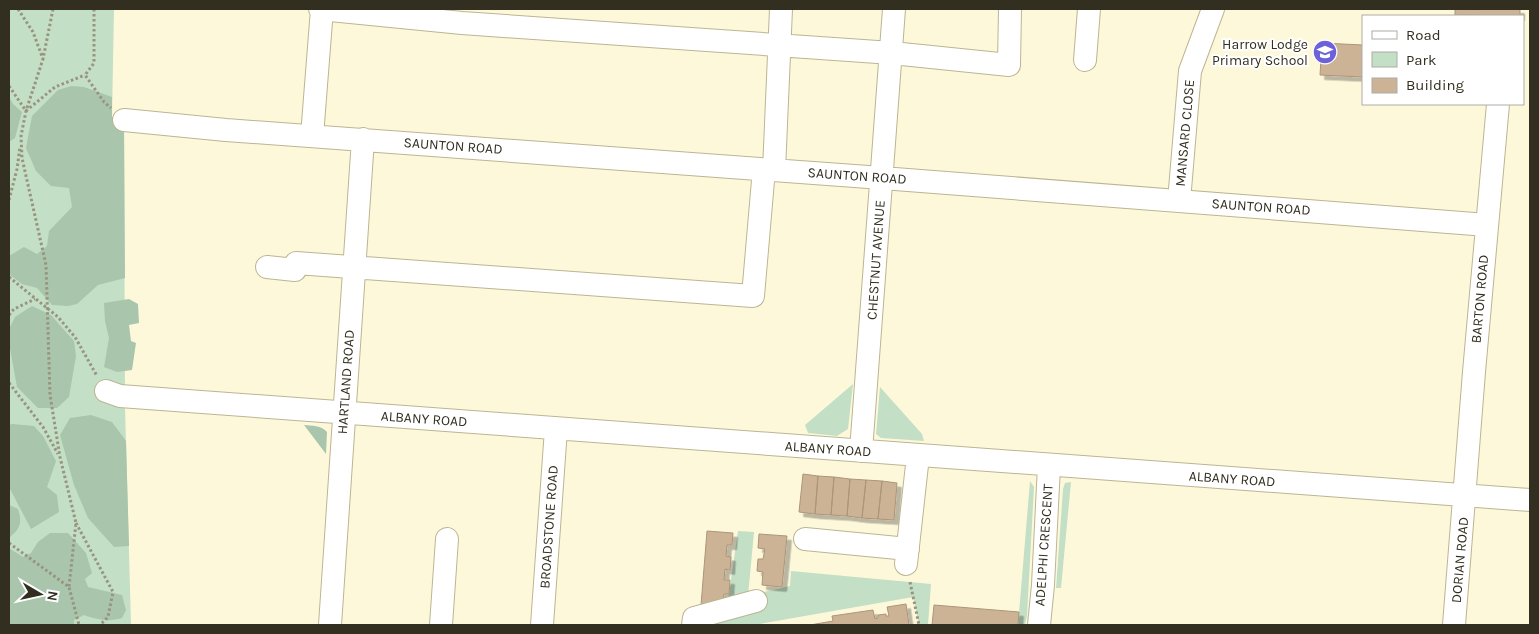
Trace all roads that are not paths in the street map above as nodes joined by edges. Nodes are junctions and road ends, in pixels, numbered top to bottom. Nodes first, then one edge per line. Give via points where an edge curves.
1 (321, 9) edge
2 (781, 9) edge
3 (894, 9) edge
4 (1010, 9) edge
5 (1089, 9) edge
6 (1213, 9) edge
7 (463, 16) edge
8 (780, 46) junction
9 (892, 53) junction
10 (1085, 60) dead end
11 (1498, 105) edge
12 (124, 120) road end
13 (312, 136) junction
14 (363, 139) junction
15 (769, 170) junction
16 (882, 178) junction
17 (1179, 201) junction
18 (1487, 225) junction
19 (267, 267) dead end
20 (354, 268) junction
21 (116, 394) road end
22 (344, 413) junction
23 (556, 429) junction
24 (861, 451) junction
25 (918, 456) junction
26 (1049, 466) junction
27 (1465, 495) junction
28 (1530, 500) edge
29 (447, 539) dead end
30 (805, 539) dead end
31 (756, 600) dead end
32 (330, 625) edge
33 (441, 625) edge
34 (542, 625) edge
35 (693, 625) edge
36 (1039, 625) edge
37 (1454, 625) edge

1 - 7 street
1 - 13 street
2 - 8 street
3 - 9 street, CHESTNUT AVENUE
4 - 9 street via 1009,65
5 - 10 street
6 - 17 street, MANSARD CLOSE via 1190,71
7 - 8 street
8 - 9 street
8 - 15 street
9 - 16 street, CHESTNUT AVENUE
11 - 18 street, BARTON ROAD
12 - 13 street, SAUNTON ROAD
13 - 14 street, SAUNTON ROAD
14 - 15 street, SAUNTON ROAD
14 - 20 street, HARTLAND ROAD
15 - 16 street, SAUNTON ROAD
15 - 20 street via 753,296
16 - 17 street, SAUNTON ROAD
16 - 24 street, CHESTNUT AVENUE
17 - 18 street, SAUNTON ROAD
18 - 27 street, BARTON ROAD
19 - 20 street via 295,270 296,263
20 - 22 street, HARTLAND ROAD
21 - 22 street, ALBANY ROAD
22 - 23 street, ALBANY ROAD
22 - 32 street, HARTLAND ROAD
23 - 24 street, ALBANY ROAD
23 - 34 street, BROADSTONE ROAD
24 - 25 street, ALBANY ROAD
25 - 26 street, ALBANY ROAD
25 - 30 street via 907,556
26 - 27 street, ALBANY ROAD
26 - 36 street, ADELPHI CRESCENT
27 - 28 street, ALBANY ROAD
27 - 37 street, DORIAN ROAD
29 - 33 street
31 - 35 street via 694,618

